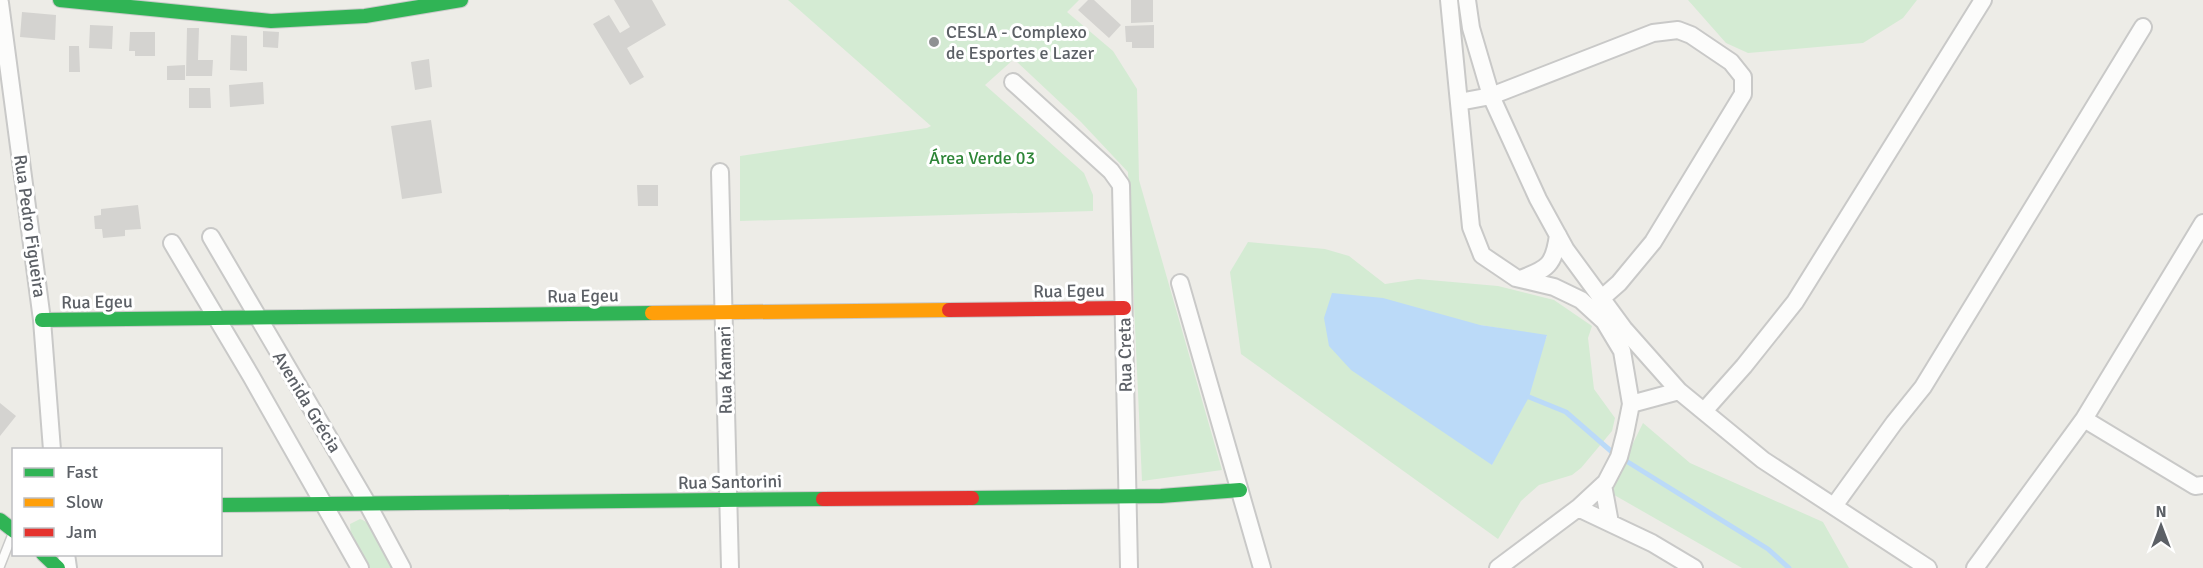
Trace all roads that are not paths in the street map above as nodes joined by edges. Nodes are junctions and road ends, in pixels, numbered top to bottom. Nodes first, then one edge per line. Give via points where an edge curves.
1 (60, 0) edge
2 (461, 0) edge
3 (1449, 0) edge
4 (1467, 0) edge
5 (1983, 0) edge
6 (0, 3) edge
7 (2143, 27) dead end
8 (1012, 82) dead end
9 (1491, 96) junction
10 (1459, 102) junction
11 (720, 172) dead end
12 (2203, 224) edge
13 (1558, 235) junction
14 (211, 237) dead end
15 (172, 243) dead end
16 (1520, 279) junction
17 (1180, 283) dead end
18 (1602, 298) junction
19 (1124, 308) junction
20 (723, 313) junction
21 (216, 318) junction
22 (258, 318) junction
23 (42, 320) junction
24 (1678, 390) junction
25 (1631, 404) junction
26 (1704, 411) junction
27 (2084, 419) junction
28 (52, 448) edge
29 (1603, 485) junction
30 (2203, 485) edge
31 (1240, 490) junction
32 (1127, 496) junction
33 (728, 500) junction
34 (367, 503) junction
35 (323, 504) junction
36 (222, 505) edge
37 (1834, 506) junction
38 (1578, 508) junction
39 (0, 520) edge
40 (1610, 524) junction
41 (12, 530) edge
42 (12, 537) edge
43 (44, 556) edge
44 (0, 566) edge
45 (58, 568) edge
46 (360, 568) edge
47 (402, 568) edge
48 (730, 568) edge
49 (1129, 568) edge
50 (1262, 568) edge
51 (1498, 568) edge
52 (1694, 568) edge
53 (1928, 568) edge
54 (1975, 568) edge

1 - 2 street via 271,21 365,16
3 - 10 street
4 - 9 street
5 - 26 street via 1795,302
6 - 23 street, Rua Pedro Figueira
7 - 37 street via 1923,387
8 - 19 street, Rua Creta via 1111,171 1121,185
9 - 10 street
9 - 13 street
9 - 18 street via 1653,33 1678,30 1731,62 1743,77 1743,94 1653,242
10 - 16 street via 1471,227 1482,255
11 - 20 street, Rua Kamari
12 - 27 street
13 - 16 street via 1550,264
13 - 18 street
14 - 22 street, Avenida Grécia
15 - 21 street, Avenida Grécia
16 - 25 street via 1554,287 1581,300 1604,321 1622,351
17 - 31 street
18 - 24 street
19 - 20 street, Rua Egeu
19 - 32 street, Rua Creta
20 - 22 street, Rua Egeu
20 - 33 street, Rua Kamari
21 - 22 street, Rua Egeu
21 - 23 street, Rua Egeu
21 - 35 street, Avenida Grécia
22 - 34 street, Avenida Grécia
23 - 28 street, Rua Pedro Figueira
24 - 25 street
24 - 26 street
25 - 29 street via 1618,457
26 - 37 street via 1763,460
27 - 30 street via 2195,486
27 - 54 street
29 - 38 street
29 - 40 street
31 - 32 street, Rua Santorini
31 - 50 street
32 - 33 street, Rua Santorini
32 - 49 street, Rua Creta
33 - 34 street, Rua Santorini
33 - 48 street, Rua Kamari
34 - 35 street, Rua Santorini
34 - 47 street, Avenida Grécia
35 - 36 street, Rua Santorini
35 - 46 street, Avenida Grécia
37 - 53 street
38 - 40 street
38 - 51 street
39 - 41 street
40 - 52 street
42 - 44 lane
43 - 45 street

